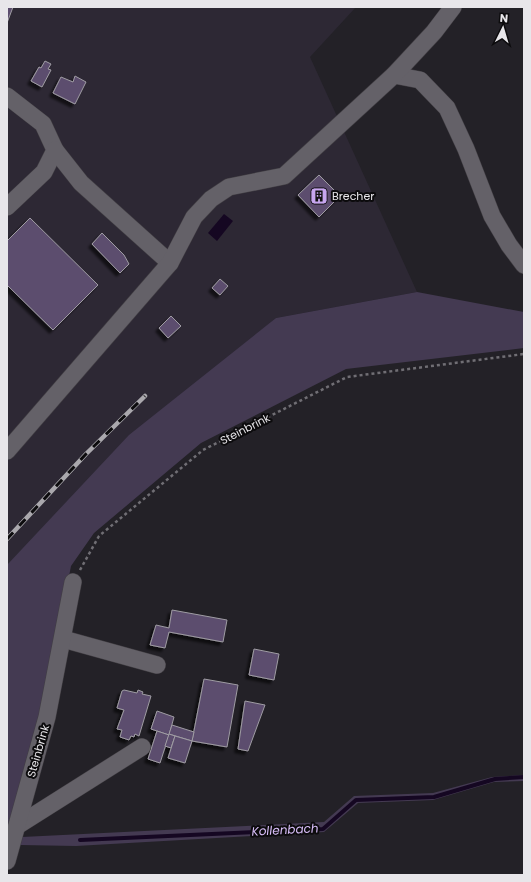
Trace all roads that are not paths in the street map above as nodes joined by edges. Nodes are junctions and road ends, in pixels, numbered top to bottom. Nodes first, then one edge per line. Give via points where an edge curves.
1 (453, 7) edge
2 (394, 75) junction
3 (7, 96) edge
4 (55, 150) junction
5 (7, 208) edge
6 (170, 263) junction
7 (524, 265) edge
8 (7, 451) edge
9 (73, 582) road end
10 (63, 639) junction
11 (157, 665) dead end
12 (142, 747) dead end
13 (17, 826) junction
14 (7, 861) edge

1 - 2 street via 434,32
2 - 6 street via 284,176 229,187 211,199 194,217
2 - 7 street via 420,80 447,108 492,216 509,246
3 - 4 street via 43,124
4 - 5 street via 44,172
4 - 6 street via 81,183
6 - 8 street
9 - 10 street, Steinbrink
10 - 11 street
10 - 13 street, Steinbrink via 48,717
12 - 13 street
13 - 14 street, Steinbrink

